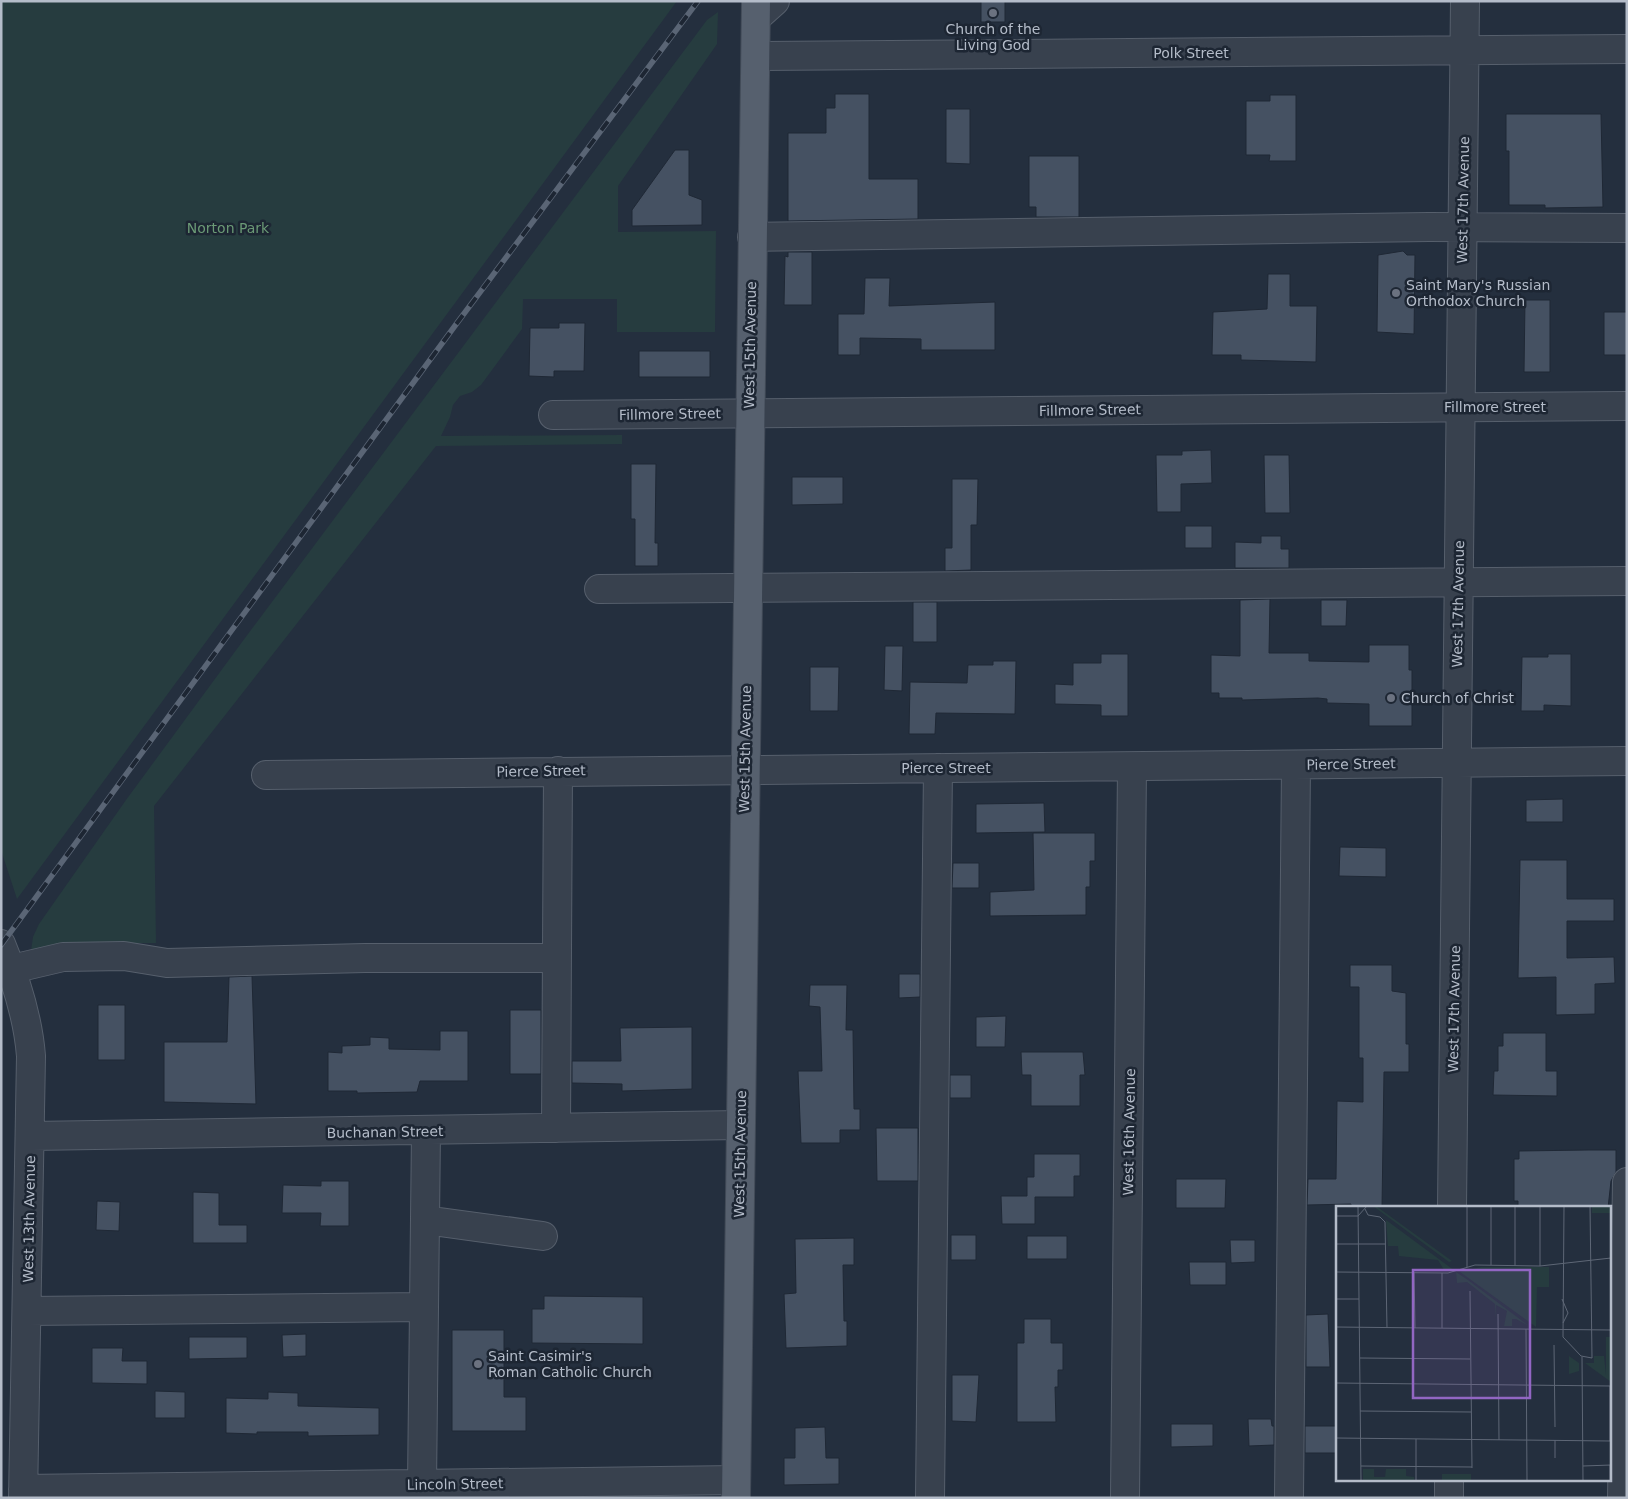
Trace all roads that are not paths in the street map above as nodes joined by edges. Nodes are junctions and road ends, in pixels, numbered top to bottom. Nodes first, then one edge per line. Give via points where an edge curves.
1 (1465, 1) edge
2 (762, 7) edge
3 (1627, 49) edge
4 (1464, 51) junction
5 (756, 56) junction
6 (1463, 227) junction
7 (1627, 228) edge
8 (752, 237) junction
9 (1627, 406) edge
10 (1461, 407) junction
11 (749, 414) junction
12 (553, 415) dead end
13 (1627, 581) edge
14 (1459, 584) junction
15 (600, 589) dead end
16 (748, 589) junction
17 (1627, 761) edge
18 (1457, 763) junction
19 (1296, 765) junction
20 (1132, 766) junction
21 (938, 768) junction
22 (744, 769) junction
23 (558, 771) junction
24 (266, 775) dead end
25 (1, 944) edge
26 (557, 958) junction
27 (12, 969) junction
28 (740, 1126) junction
29 (556, 1128) junction
30 (426, 1131) junction
31 (31, 1136) junction
32 (1627, 1182) edge
33 (1452, 1206) edge
34 (425, 1220) junction
35 (543, 1236) dead end
36 (424, 1307) junction
37 (27, 1311) junction
38 (12, 1456) edge
39 (1449, 1482) edge
40 (422, 1485) junction
41 (736, 1489) edge
42 (23, 1493) edge
43 (930, 1498) edge
44 (1125, 1498) edge
45 (1289, 1498) edge
46 (1449, 1498) edge
47 (1622, 1498) edge

1 - 4 street, West 17th Avenue
2 - 5 main road, West 15th Avenue
3 - 4 street, Polk Street
4 - 5 street, Polk Street
4 - 6 street, West 17th Avenue
5 - 8 main road, West 15th Avenue
6 - 7 street
6 - 8 street
6 - 10 street, West 17th Avenue
8 - 11 main road, West 15th Avenue
9 - 10 street, Fillmore Street
10 - 11 street, Fillmore Street
10 - 14 street, West 17th Avenue
11 - 12 street, Fillmore Street
11 - 16 main road, West 15th Avenue
13 - 14 street
14 - 16 street via 1382,582
14 - 18 street, West 17th Avenue
15 - 16 street
16 - 22 main road, West 15th Avenue
17 - 18 street, Pierce Street
18 - 19 street, Pierce Street
18 - 33 street, West 17th Avenue
19 - 20 street, Pierce Street
19 - 45 street
20 - 21 street, Pierce Street
20 - 44 street, West 16th Avenue
21 - 22 street, Pierce Street
21 - 43 street
22 - 23 street, Pierce Street
22 - 28 main road, West 15th Avenue
23 - 24 street, Pierce Street
23 - 26 street
25 - 27 street, West 13th Avenue
26 - 27 street via 167,963 124,956 72,956
26 - 29 street
27 - 31 street, West 13th Avenue via 30,1038
28 - 29 street, Buchanan Street
28 - 41 main road, West 15th Avenue
29 - 30 street, Buchanan Street
30 - 31 street, Buchanan Street
30 - 34 street
31 - 37 street, West 13th Avenue
32 - 47 street
34 - 35 street
34 - 36 street
36 - 37 street
36 - 40 street
37 - 38 street, West 13th Avenue
38 - 42 street, West 13th Avenue
39 - 46 street
40 - 41 street, Lincoln Street
40 - 42 street, Lincoln Street

